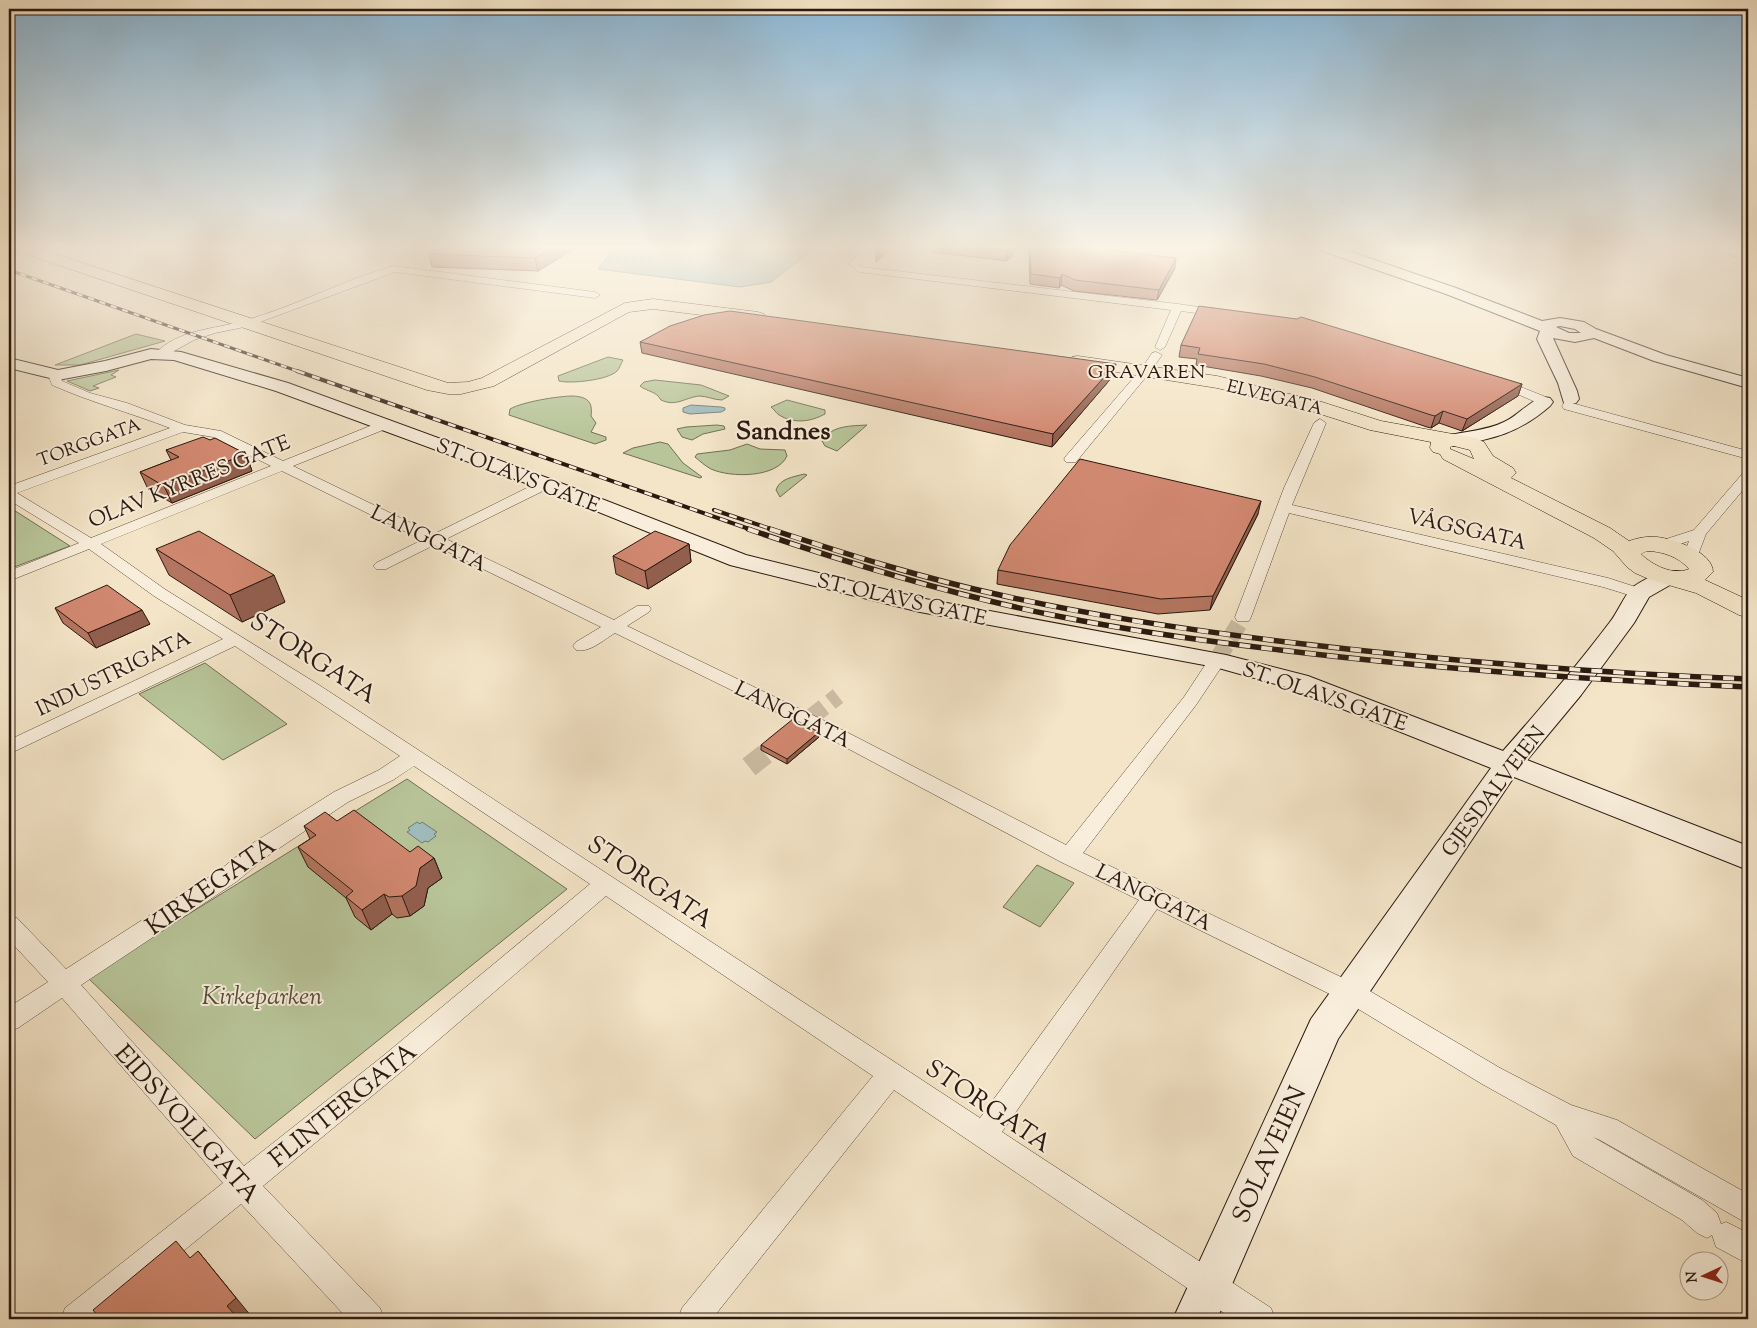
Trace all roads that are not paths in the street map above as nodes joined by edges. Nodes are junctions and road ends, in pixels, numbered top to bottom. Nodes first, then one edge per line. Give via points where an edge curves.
1 (204, 310) edge
2 (283, 310) edge
3 (622, 310) edge
4 (708, 310) edge
5 (1177, 310) edge
6 (1202, 310) edge
7 (1503, 310) edge
8 (1504, 310) edge
9 (1234, 314) edge
10 (776, 319) edge
11 (245, 324) junction
12 (1550, 327) junction
13 (1582, 336) junction
14 (1548, 349) junction
15 (168, 354) junction
16 (1154, 357) junction
17 (1059, 358) edge
18 (9, 363) edge
19 (58, 374) junction
20 (1490, 379) edge
21 (1748, 385) edge
22 (1559, 399) junction
23 (1320, 423) dead end
24 (384, 425) junction
25 (182, 428) junction
26 (1495, 433) junction
27 (1450, 449) junction
28 (1480, 452) junction
29 (1748, 455) edge
30 (1071, 459) dead end
31 (282, 467) junction
32 (1748, 476) edge
33 (546, 484) junction
34 (9, 493) edge
35 (1285, 508) junction
36 (1699, 533) junction
37 (434, 540) junction
38 (90, 543) junction
39 (1659, 545) junction
40 (1630, 556) junction
41 (1696, 561) junction
42 (381, 566) dead end
43 (9, 576) edge
44 (1675, 578) junction
45 (1639, 593) junction
46 (1748, 597) edge
47 (643, 609) dead end
48 (1748, 610) edge
49 (1243, 616) tunnel mouth
50 (615, 628) junction
51 (236, 639) junction
52 (582, 646) dead end
53 (1217, 660) junction
54 (9, 748) edge
55 (414, 756) junction
56 (1509, 763) junction
57 (1069, 856) junction
58 (1748, 858) edge
59 (605, 884) junction
60 (1153, 897) junction
61 (9, 925) edge
62 (65, 984) junction
63 (1350, 992) junction
64 (9, 1020) edge
65 (892, 1073) junction
66 (984, 1135) junction
67 (243, 1185) junction
68 (1748, 1210) edge
69 (1718, 1221) edge
70 (1202, 1303) edge
71 (76, 1319) edge
72 (369, 1319) edge
73 (693, 1319) edge
74 (1260, 1319) edge

1 - 11 main road
2 - 11 street
3 - 11 main road via 488,382 452,390
4 - 10 main road
5 - 16 street
6 - 9 street
7 - 12 street
8 - 12 street
11 - 15 street via 234,331
12 - 13 street via 1579,325
12 - 14 street via 1545,338
13 - 14 street
13 - 21 street via 1667,365
14 - 22 street
15 - 19 street, ST. OLAVS GATE via 142,356
15 - 24 street, ST. OLAVS GATE via 282,387
16 - 17 main road, ELVEGATA
16 - 27 main road, ELVEGATA via 1217,382 1281,397
16 - 30 street
18 - 19 street
19 - 25 street, LANGGATA via 56,383 64,387
20 - 22 street
22 - 26 street
22 - 29 street via 1604,416
23 - 35 street
24 - 31 street, OLAV KYRRES GATE
24 - 33 street, ST. OLAVS GATE
25 - 31 street, LANGGATA via 216,434
25 - 34 street, TORGGATA
26 - 27 street
26 - 28 street
27 - 28 main road via 1472,457
27 - 40 main road, ELVEGATA via 1602,533 1620,544
28 - 39 main road via 1485,460 1507,474 1615,529
31 - 37 street, LANGGATA
31 - 38 street, OLAV KYRRES GATE
32 - 36 street
33 - 37 street
33 - 53 street, ST. OLAVS GATE via 712,551 750,563 937,609
34 - 38 street, STORGATA
35 - 45 street, VÅGSGATA
35 - 49 street
36 - 39 street
36 - 41 street
37 - 42 street
37 - 50 street, LANGGATA
38 - 43 street, OLAV KYRRES GATE
38 - 51 street, STORGATA via 160,594
39 - 40 main road via 1635,546 1630,550
39 - 41 main road
40 - 44 main road, ELVEGATA via 1647,569
40 - 45 street via 1635,569 1633,579
41 - 44 main road via 1701,572 1697,576
41 - 46 main road
44 - 45 street via 1662,580
44 - 48 main road, ELVEGATA via 1705,588
45 - 56 street, GJESDALVEIEN via 1626,618 1572,689
47 - 50 street
50 - 52 street
50 - 57 street, LANGGATA via 820,726
51 - 54 street, INDUSTRIGATA
51 - 55 street, STORGATA
53 - 56 street, ST. OLAVS GATE via 1299,682
53 - 57 street via 1190,701
55 - 59 street, STORGATA
55 - 62 street, KIRKEGATA via 386,775 333,802 261,849 228,876
56 - 58 street, ST. OLAVS GATE
56 - 63 street, GJESDALVEIEN
57 - 60 street, LANGGATA
59 - 65 street, STORGATA
59 - 67 street, FLINTERGATA
60 - 63 street, LANGGATA
60 - 66 street
61 - 62 street, EIDSVOLLGATA
62 - 64 street, KIRKEGATA
62 - 67 street, EIDSVOLLGATA
63 - 69 street, LANGGATA via 1565,1116 1583,1147 1692,1210
63 - 70 street, SOLAVEIEN via 1324,1030
65 - 66 street, STORGATA
65 - 73 street
66 - 70 street, STORGATA
67 - 71 street, FLINTERGATA
67 - 72 street, EIDSVOLLGATA
68 - 69 street, LANGGATA
70 - 74 street, STORGATA

